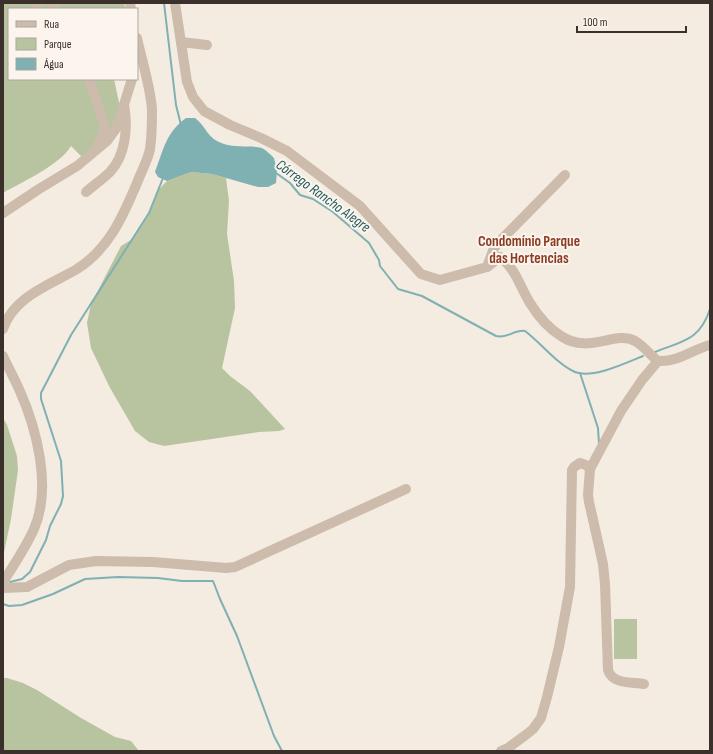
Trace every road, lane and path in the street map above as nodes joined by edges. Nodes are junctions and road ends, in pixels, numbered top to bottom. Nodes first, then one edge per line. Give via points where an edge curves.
1 (175, 3) edge
2 (181, 42) junction
3 (207, 45) dead end
4 (138, 50) edge
5 (139, 61) edge
6 (89, 80) edge
7 (132, 80) edge
8 (124, 103) junction
9 (95, 151) junction
10 (565, 175) dead end
11 (86, 192) dead end
12 (3, 213) edge
13 (487, 267) junction
14 (3, 328) edge
15 (710, 345) edge
16 (3, 356) edge
17 (658, 361) junction
18 (590, 469) junction
19 (406, 489) dead end
20 (3, 582) edge
21 (3, 588) edge
22 (644, 684) dead end
23 (501, 751) edge

1 - 2 street
2 - 3 street
2 - 13 street via 186,82 204,111 287,151 360,206 421,274 440,280
4 - 5 street
5 - 14 street via 152,110 150,150 118,225 106,243 83,265 24,299 9,316
6 - 9 street via 104,124 104,133
7 - 8 street
8 - 9 street via 114,131
8 - 11 street via 127,128 120,155 110,172
9 - 12 street via 77,166
10 - 13 street via 499,242
13 - 17 street via 500,257 508,262 536,312 561,336 580,344 629,339 636,341
15 - 17 street via 678,359
16 - 20 street via 19,390 36,439 42,484 41,505 34,529
17 - 18 street via 621,411
18 - 22 street via 588,495 606,584 609,674 614,679
18 - 23 street via 580,463 572,470 570,587 543,712 537,724 527,734
19 - 21 street via 234,567 96,561 69,565 27,587

